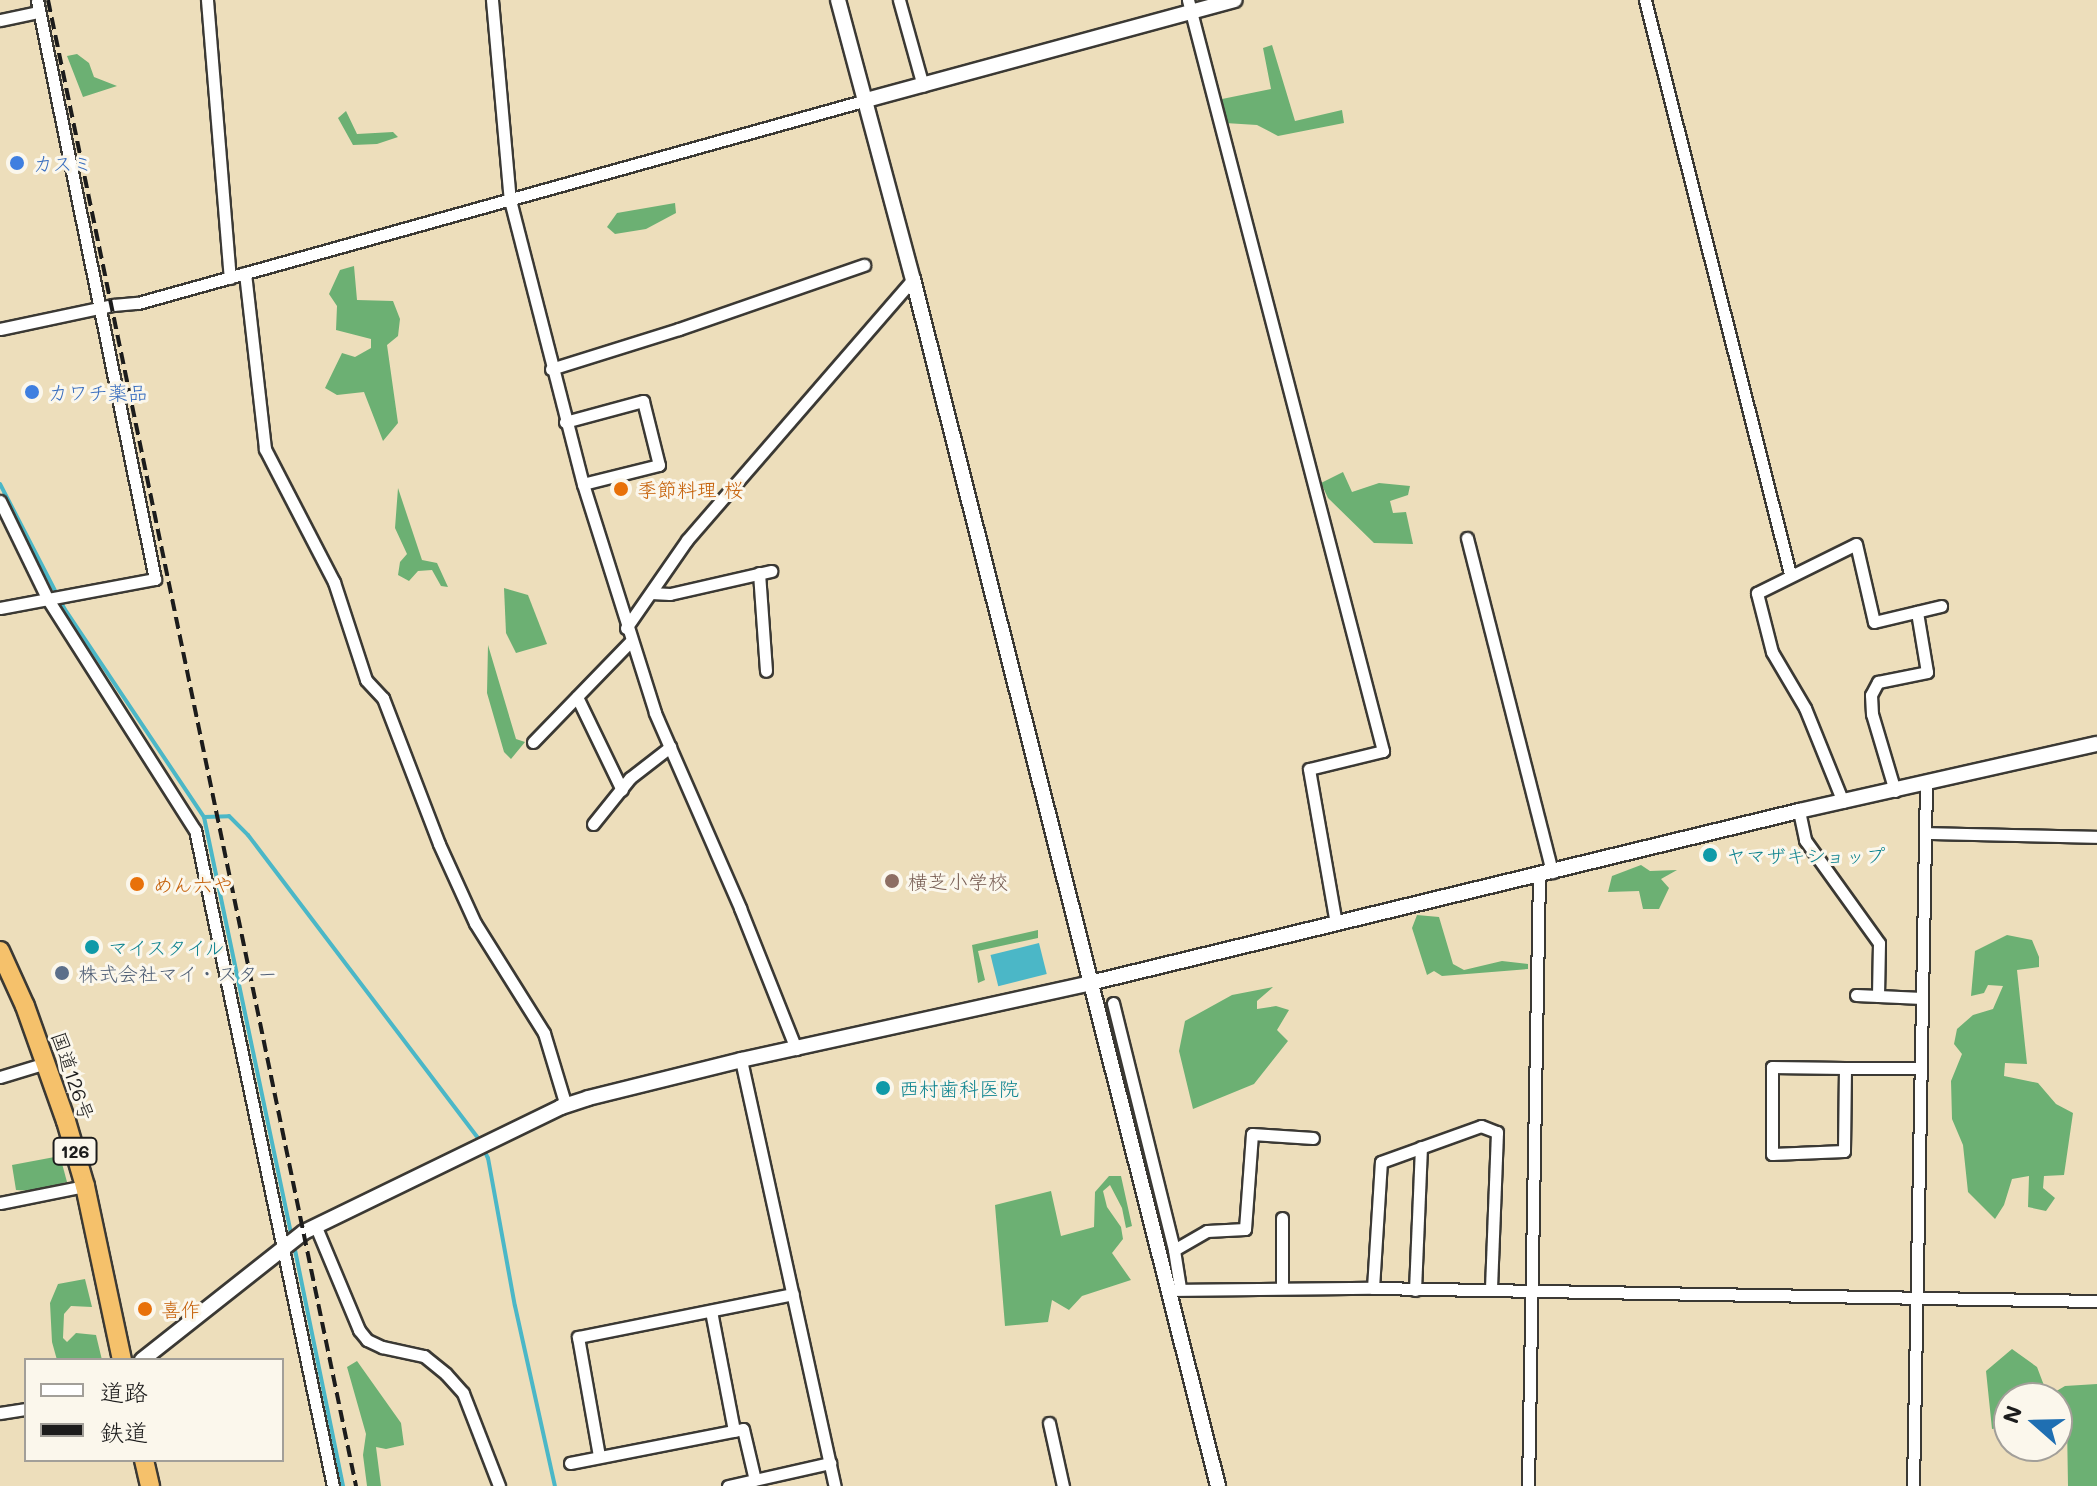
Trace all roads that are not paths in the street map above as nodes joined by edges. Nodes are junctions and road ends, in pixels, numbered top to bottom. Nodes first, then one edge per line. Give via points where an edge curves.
1 (207, 0) edge
2 (492, 0) edge
3 (838, 0) edge
4 (899, 0) edge
5 (1235, 0) edge
6 (1645, 0) edge
7 (38, 6) edge
8 (1189, 6) edge
9 (0, 20) edge
10 (923, 86) junction
11 (863, 101) junction
12 (510, 200) junction
13 (864, 265) dead end
14 (245, 273) junction
15 (230, 278) junction
16 (913, 279) junction
17 (99, 308) junction
18 (0, 329) edge
19 (551, 369) junction
20 (565, 422) junction
21 (583, 484) junction
22 (0, 501) edge
23 (1467, 538) dead end
24 (1790, 574) junction
25 (651, 593) junction
26 (48, 598) junction
27 (1941, 606) dead end
28 (0, 608) edge
29 (1917, 612) junction
30 (626, 628) junction
31 (631, 641) junction
32 (766, 671) dead end
33 (577, 697) junction
34 (533, 742) dead end
35 (2097, 744) edge
36 (670, 747) junction
37 (1926, 785) junction
38 (622, 790) junction
39 (1895, 791) junction
40 (1843, 802) junction
41 (1799, 811) junction
42 (593, 824) dead end
43 (1926, 833) junction
44 (2097, 837) edge
45 (1546, 874) junction
46 (1336, 924) junction
47 (0, 951) edge
48 (1090, 983) junction
49 (1856, 995) dead end
50 (1878, 996) junction
51 (1922, 998) junction
52 (1113, 1003) dead end
53 (796, 1049) junction
54 (741, 1060) junction
55 (46, 1063) junction
56 (1845, 1068) junction
57 (1920, 1068) junction
58 (0, 1077) edge
59 (566, 1106) junction
60 (1313, 1138) dead end
61 (1421, 1147) junction
62 (85, 1186) junction
63 (0, 1203) edge
64 (1282, 1218) dead end
65 (316, 1227) junction
66 (283, 1245) junction
67 (1174, 1250) junction
68 (1282, 1287) junction
69 (1373, 1288) junction
70 (1174, 1289) junction
71 (1415, 1290) junction
72 (1491, 1290) junction
73 (1529, 1291) junction
74 (793, 1294) junction
75 (1917, 1298) junction
76 (2097, 1301) edge
77 (711, 1311) junction
78 (122, 1358) edge
79 (144, 1358) edge
80 (24, 1409) edge
81 (0, 1413) edge
82 (1049, 1423) dead end
83 (734, 1431) junction
84 (599, 1456) junction
85 (144, 1462) edge
86 (570, 1463) dead end
87 (830, 1463) junction
88 (755, 1480) junction
89 (150, 1486) edge
90 (333, 1486) edge
91 (499, 1486) edge
92 (728, 1486) edge
93 (835, 1486) edge
94 (1063, 1486) edge
95 (1218, 1486) edge
96 (1528, 1486) edge
97 (1913, 1486) edge

1 - 15 street
2 - 12 street
3 - 11 street
4 - 10 street
5 - 8 street
6 - 24 street
7 - 9 street
7 - 17 street
8 - 10 street
8 - 46 street via 1383,751 1309,769
10 - 11 street
11 - 12 street
11 - 16 street
12 - 14 street
12 - 19 street
13 - 19 street
14 - 15 street
14 - 59 street via 265,449 334,582 366,680 383,698 475,923 544,1033
15 - 17 street
16 - 25 street via 687,540
16 - 48 street
17 - 18 street
17 - 26 street via 155,579
19 - 20 street
20 - 21 street
20 - 21 street via 643,401 659,465
21 - 30 street
22 - 26 street
23 - 45 street
24 - 29 street via 1856,544 1874,622
24 - 40 street via 1757,593 1772,652 1805,708
25 - 30 street
25 - 32 street via 670,594 765,572
26 - 28 street
26 - 66 street via 195,830
27 - 29 street
29 - 39 street via 1927,672 1878,682 1871,695
30 - 31 street
31 - 33 street
31 - 36 street
33 - 34 street
33 - 38 street
35 - 37 street
36 - 38 street
36 - 53 street
37 - 39 street
37 - 43 street
38 - 42 street
39 - 40 street
40 - 41 street
41 - 45 street
41 - 50 street via 1805,840 1879,943
43 - 44 street
43 - 51 street
45 - 46 street
45 - 73 street
46 - 48 street
47 - 55 highway, 国道126号 / 126
48 - 53 street
48 - 70 street
49 - 50 street
50 - 51 street
51 - 57 street
52 - 67 street
53 - 54 street
54 - 59 street
54 - 74 street
55 - 58 street
55 - 62 highway, 国道126号 / 126
56 - 56 street via 1772,1067 1772,1154 1844,1151
56 - 57 street
57 - 75 street
59 - 65 street
60 - 67 street via 1252,1134 1245,1229 1207,1231
61 - 69 street via 1381,1162
61 - 71 street
61 - 72 street via 1481,1126 1497,1132
62 - 63 street
62 - 78 highway, 国道126号 / 126
64 - 68 street
65 - 66 street
65 - 91 street via 359,1330 382,1347 424,1356 446,1374 463,1393
66 - 79 street
66 - 90 street
67 - 70 street
68 - 69 street
68 - 70 street
69 - 71 street
70 - 95 street
71 - 72 street
72 - 73 street
73 - 75 street
73 - 96 street
74 - 77 street
74 - 87 street
75 - 76 street
75 - 97 street
77 - 83 street
77 - 84 street via 578,1337
80 - 81 street
82 - 94 street
83 - 84 street
83 - 88 street via 743,1429
84 - 86 street
85 - 89 highway
87 - 88 street
87 - 93 street
88 - 92 street

